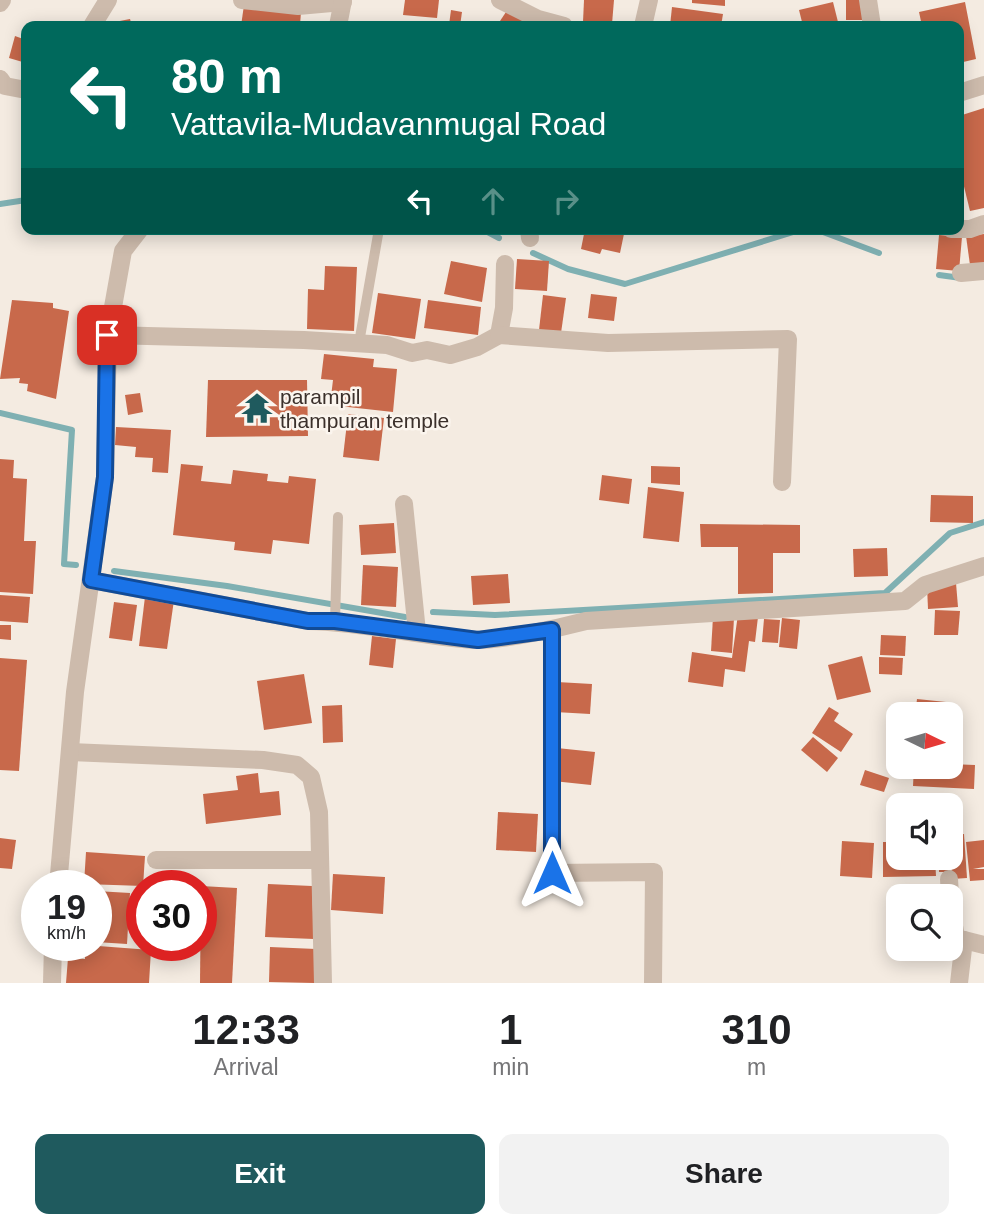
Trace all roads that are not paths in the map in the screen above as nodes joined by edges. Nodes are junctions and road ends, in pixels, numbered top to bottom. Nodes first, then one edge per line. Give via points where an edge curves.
1 (108, 0) edge
2 (242, 0) edge
3 (500, 0) edge
4 (649, 0) edge
5 (868, 0) edge
6 (343, 1) edge
7 (95, 21) edge
8 (339, 21) edge
9 (547, 21) edge
10 (644, 21) edge
11 (872, 21) edge
12 (0, 79) edge
13 (984, 85) edge
14 (21, 89) edge
15 (964, 91) edge
16 (984, 224) edge
17 (964, 229) edge
18 (135, 235) edge
19 (378, 235) edge
20 (505, 264) dead end
21 (984, 271) edge
22 (961, 273) dead end
23 (107, 335) junction
24 (499, 335) junction
25 (359, 343) junction
26 (782, 481) dead end
27 (404, 504) dead end
28 (338, 517) dead end
29 (984, 566) edge
30 (91, 580) junction
31 (335, 621) junction
32 (552, 630) junction
33 (417, 632) junction
34 (70, 752) junction
35 (156, 860) dead end
36 (320, 860) junction
37 (59, 870) edge
38 (964, 940) joint
39 (984, 945) edge
40 (53, 961) edge
41 (52, 983) edge
42 (323, 983) edge
43 (653, 983) edge
44 (958, 983) edge

1 - 7 street
2 - 6 street via 298,6
3 - 9 street
4 - 10 street
5 - 11 street
6 - 8 street
12 - 14 street via 5,86
13 - 15 street
16 - 17 street
18 - 23 street via 123,251
19 - 25 lane
20 - 24 street
21 - 22 street
23 - 25 street
23 - 30 street via 105,477
24 - 25 street via 450,355
24 - 26 street via 608,343 788,340
27 - 33 street
28 - 31 lane
29 - 32 street via 925,586 905,601 586,621
30 - 31 street via 308,621
30 - 34 street
31 - 33 street
32 - 33 street via 478,640
32 - 43 street via 552,873 654,872
34 - 36 street via 297,765 311,777 319,811
34 - 37 street
35 - 36 street
36 - 42 street
38 - 39 street
38 - 44 street
40 - 41 street

